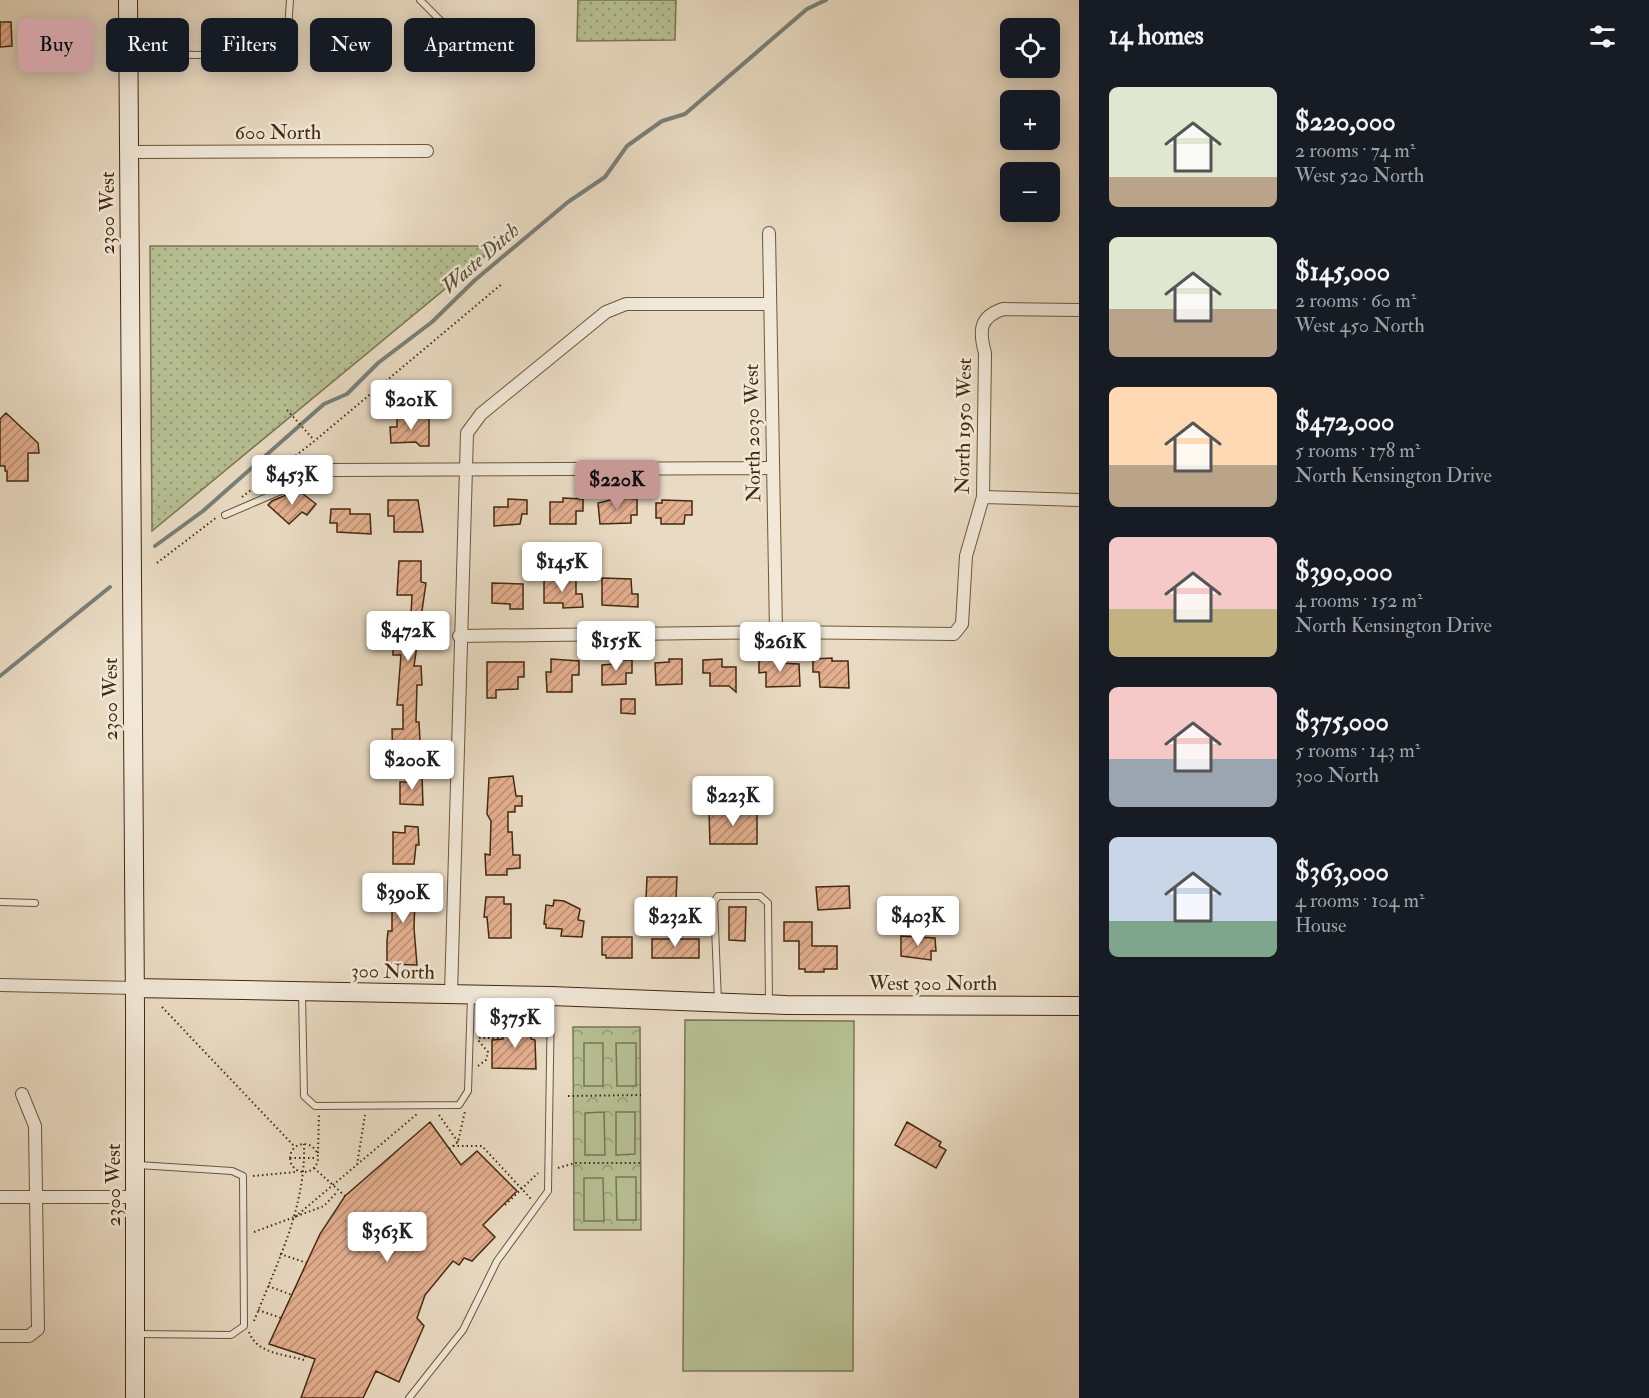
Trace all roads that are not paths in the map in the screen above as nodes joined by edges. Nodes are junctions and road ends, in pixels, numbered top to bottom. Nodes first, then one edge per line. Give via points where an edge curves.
1 (128, 0) edge
2 (290, 0) edge
3 (420, 0) edge
4 (128, 18) edge
5 (438, 18) edge
6 (189, 55) edge
7 (128, 72) edge
8 (427, 151) dead end
9 (129, 152) junction
10 (769, 233) dead end
11 (769, 304) junction
12 (1079, 310) edge
13 (773, 468) junction
14 (334, 470) dead end
15 (465, 471) junction
16 (309, 479) dead end
17 (982, 497) junction
18 (1079, 500) edge
19 (223, 514) road end
20 (776, 632) junction
21 (459, 636) junction
22 (0, 902) edge
23 (35, 903) dead end
24 (0, 985) edge
25 (135, 988) junction
26 (302, 992) junction
27 (451, 994) junction
28 (471, 995) junction
29 (551, 996) junction
30 (718, 1002) junction
31 (777, 1004) junction
32 (1079, 1006) edge
33 (22, 1094) dead end
34 (136, 1165) junction
35 (0, 1197) edge
36 (36, 1197) junction
37 (136, 1197) junction
38 (135, 1334) junction
39 (0, 1336) edge
40 (135, 1398) edge
41 (409, 1398) edge

1 - 4 main road, 2300 West
2 - 6 lane via 288,29 276,56
3 - 5 lane
7 - 9 main road, 2300 West
8 - 9 street, 600 North
9 - 25 main road, 2300 West
10 - 11 street, North 2030 West
11 - 13 street, North 2030 West
11 - 15 street via 626,304 606,312 481,414 467,433
12 - 17 street, North 1950 West via 1003,309 991,313 982,323
13 - 15 street
13 - 20 street, North 2030 West
14 - 15 street
15 - 21 street
16 - 19 lane
17 - 18 street
17 - 20 street, North 1950 West via 966,556 962,624 954,634
20 - 21 street
21 - 27 street
22 - 23 lane
24 - 25 street, 300 North
25 - 26 main road, 300 North
25 - 34 main road, 2300 West
26 - 27 main road, 300 North
26 - 28 lane via 304,1096 315,1106 459,1105 468,1091
27 - 28 main road, 300 North
28 - 29 main road, 300 North
29 - 30 main road, 300 North
29 - 41 lane via 548,1191 497,1262 463,1330
30 - 31 main road, 300 North
30 - 31 lane via 714,902 718,896 760,896 768,903
31 - 32 main road, West 300 North
33 - 36 street via 35,1126
34 - 37 main road, 2300 West
34 - 38 lane via 232,1171 243,1176 244,1326 231,1335
35 - 36 street
36 - 37 street
36 - 39 street via 38,1329 29,1336
37 - 38 main road, 2300 West
38 - 40 main road, 2300 West

